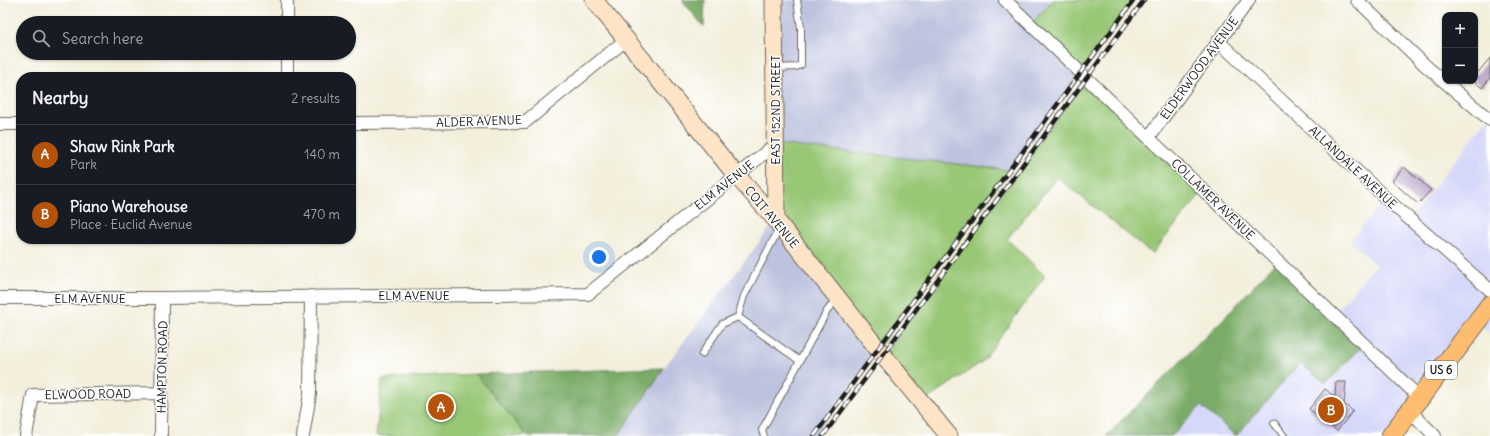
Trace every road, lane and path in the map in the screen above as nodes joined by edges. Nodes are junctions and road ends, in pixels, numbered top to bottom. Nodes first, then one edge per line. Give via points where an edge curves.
1 (287, 0) edge
2 (594, 0) edge
3 (774, 0) edge
4 (797, 0) edge
5 (1005, 0) edge
6 (1249, 0) edge
7 (1357, 0) edge
8 (287, 16) edge
9 (627, 39) junction
10 (1218, 41) junction
11 (287, 60) edge
12 (775, 68) junction
13 (287, 72) edge
14 (1490, 120) edge
15 (356, 123) edge
16 (0, 124) edge
17 (16, 124) edge
18 (1149, 137) junction
19 (776, 144) junction
20 (736, 175) junction
21 (778, 223) junction
22 (1490, 290) edge
23 (310, 296) junction
24 (0, 298) edge
25 (162, 298) junction
26 (837, 298) junction
27 (1490, 305) edge
28 (738, 317) junction
29 (702, 354) dead end
30 (800, 361) junction
31 (161, 394) junction
32 (1415, 405) junction
33 (1274, 423) dead end
34 (26, 436) edge
35 (161, 436) edge
36 (303, 436) edge
37 (764, 436) edge
38 (949, 436) edge
39 (1284, 436) edge
40 (1391, 436) edge
41 (1435, 436) edge

1 - 8 street
2 - 9 street, COIT AVENUE
3 - 12 street, EAST 152ND STREET
4 - 12 lane via 802,28 801,65
5 - 18 street, COLLAMER AVENUE
6 - 10 street, ELDERWOOD AVENUE
7 - 14 street via 1427,67
9 - 15 street, ALDER AVENUE via 524,122
9 - 20 street, COIT AVENUE
10 - 18 street, ELDERWOOD AVENUE
10 - 22 street, ALLANDALE AVENUE via 1390,202
11 - 13 street
12 - 19 street, EAST 152ND STREET
16 - 17 street
18 - 32 street, COLLAMER AVENUE
19 - 20 street, ELM AVENUE
19 - 21 street, EAST 152ND STREET
20 - 21 street, COIT AVENUE
20 - 23 street, ELM AVENUE via 588,294
21 - 26 street, COIT AVENUE
21 - 28 lane via 744,296
23 - 25 street, ELM AVENUE
23 - 36 street via 310,394
24 - 25 street, ELM AVENUE
25 - 31 street, HAMPTON ROAD
26 - 30 lane via 827,311
26 - 38 street, COIT AVENUE
27 - 32 main road, US 6
28 - 29 lane via 722,324
28 - 30 lane
30 - 37 lane via 762,430
31 - 34 street, ELWOOD ROAD via 33,395
31 - 35 street, HAMPTON ROAD
32 - 40 main road, US 6
32 - 41 street, COLLAMER AVENUE
33 - 39 lane

